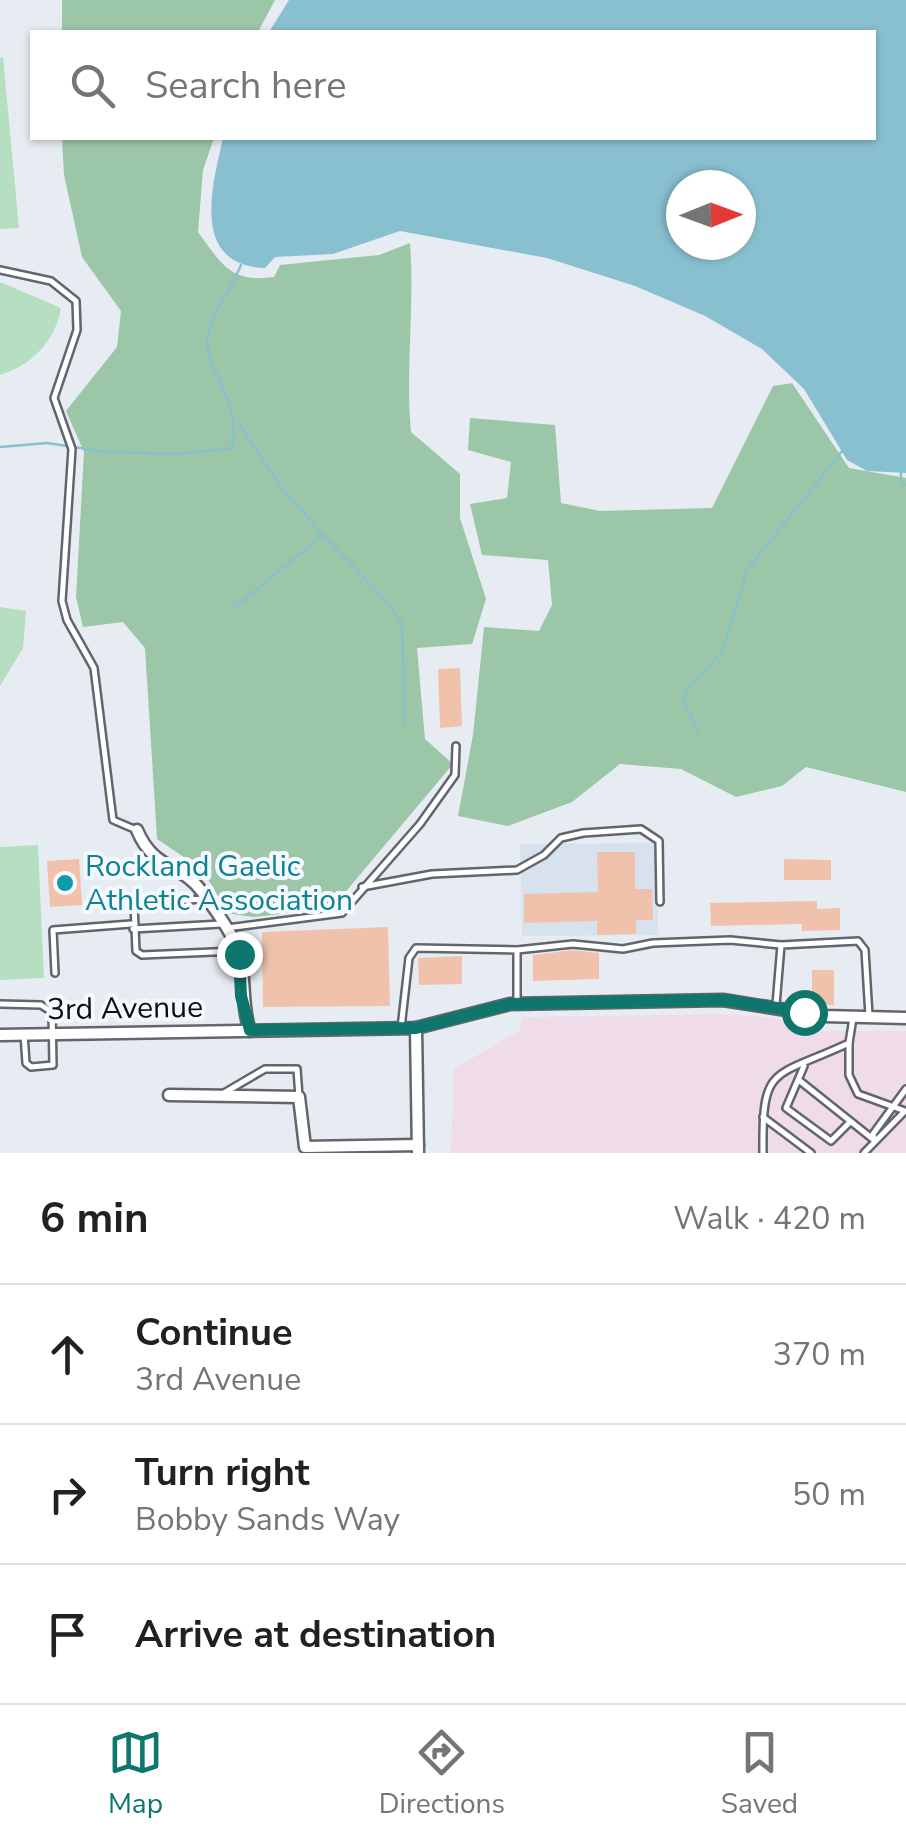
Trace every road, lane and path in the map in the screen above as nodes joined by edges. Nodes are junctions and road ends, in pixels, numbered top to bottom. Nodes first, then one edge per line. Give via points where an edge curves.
1 (0, 270) edge
2 (456, 746) dead end
3 (137, 830) joint
4 (362, 887) junction
5 (207, 899) junction
6 (660, 902) dead end
7 (223, 926) junction
8 (132, 927) junction
9 (781, 944) junction
10 (517, 950) junction
11 (238, 951) junction
12 (55, 973) dead end
13 (0, 1004) edge
14 (518, 1004) junction
15 (776, 1005) junction
16 (853, 1018) junction
17 (906, 1018) edge
18 (870, 1019) junction
19 (401, 1028) junction
20 (416, 1028) junction
21 (250, 1030) junction
22 (24, 1034) junction
23 (55, 1034) junction
24 (0, 1035) edge
25 (848, 1043) junction
26 (805, 1063) junction
27 (800, 1081) junction
28 (906, 1089) edge
29 (220, 1095) junction
30 (169, 1096) dead end
31 (299, 1097) junction
32 (895, 1104) junction
33 (905, 1110) edge
34 (763, 1117) junction
35 (850, 1122) junction
36 (874, 1140) junction
37 (418, 1149) edge
38 (358, 1150) edge
39 (764, 1153) edge
40 (810, 1153) edge
41 (864, 1153) edge

1 - 3 lane via 51,281 76,301 77,330 54,398 73,472 62,601 94,668 113,820
2 - 4 lane via 455,775
3 - 5 street via 153,859 191,879
4 - 6 lane via 432,874 517,870 561,838 640,829 658,841
4 - 7 lane via 342,913
5 - 7 street
5 - 8 lane via 134,903
7 - 8 lane
7 - 11 street
8 - 11 lane via 142,955
8 - 12 lane via 53,930
9 - 10 lane
9 - 15 lane
9 - 18 lane via 862,944
10 - 14 lane
10 - 19 lane via 416,948 409,958
11 - 21 street
13 - 23 lane via 41,1005 52,1012
14 - 15 street, 3rd Avenue
14 - 20 street, 3rd Avenue
15 - 16 street, 3rd Avenue
16 - 18 street, 3rd Avenue
16 - 25 lane
17 - 18 street, 3rd Avenue
19 - 20 street, 3rd Avenue
19 - 21 street, 3rd Avenue
20 - 37 street
21 - 23 street, 3rd Avenue
22 - 23 street, 3rd Avenue
22 - 23 lane via 26,1063 48,1067 56,1061
22 - 24 street, 3rd Avenue
25 - 26 lane
25 - 32 lane via 855,1090 869,1102
26 - 27 lane
26 - 34 lane via 767,1086
27 - 35 lane
27 - 35 lane via 786,1108 832,1141
28 - 32 lane
29 - 30 street
29 - 31 street
29 - 31 lane via 265,1070 296,1069
31 - 38 street via 305,1148
32 - 33 lane
32 - 36 lane
33 - 36 lane
34 - 39 lane
34 - 40 lane
35 - 36 lane
36 - 41 lane
37 - 38 street

